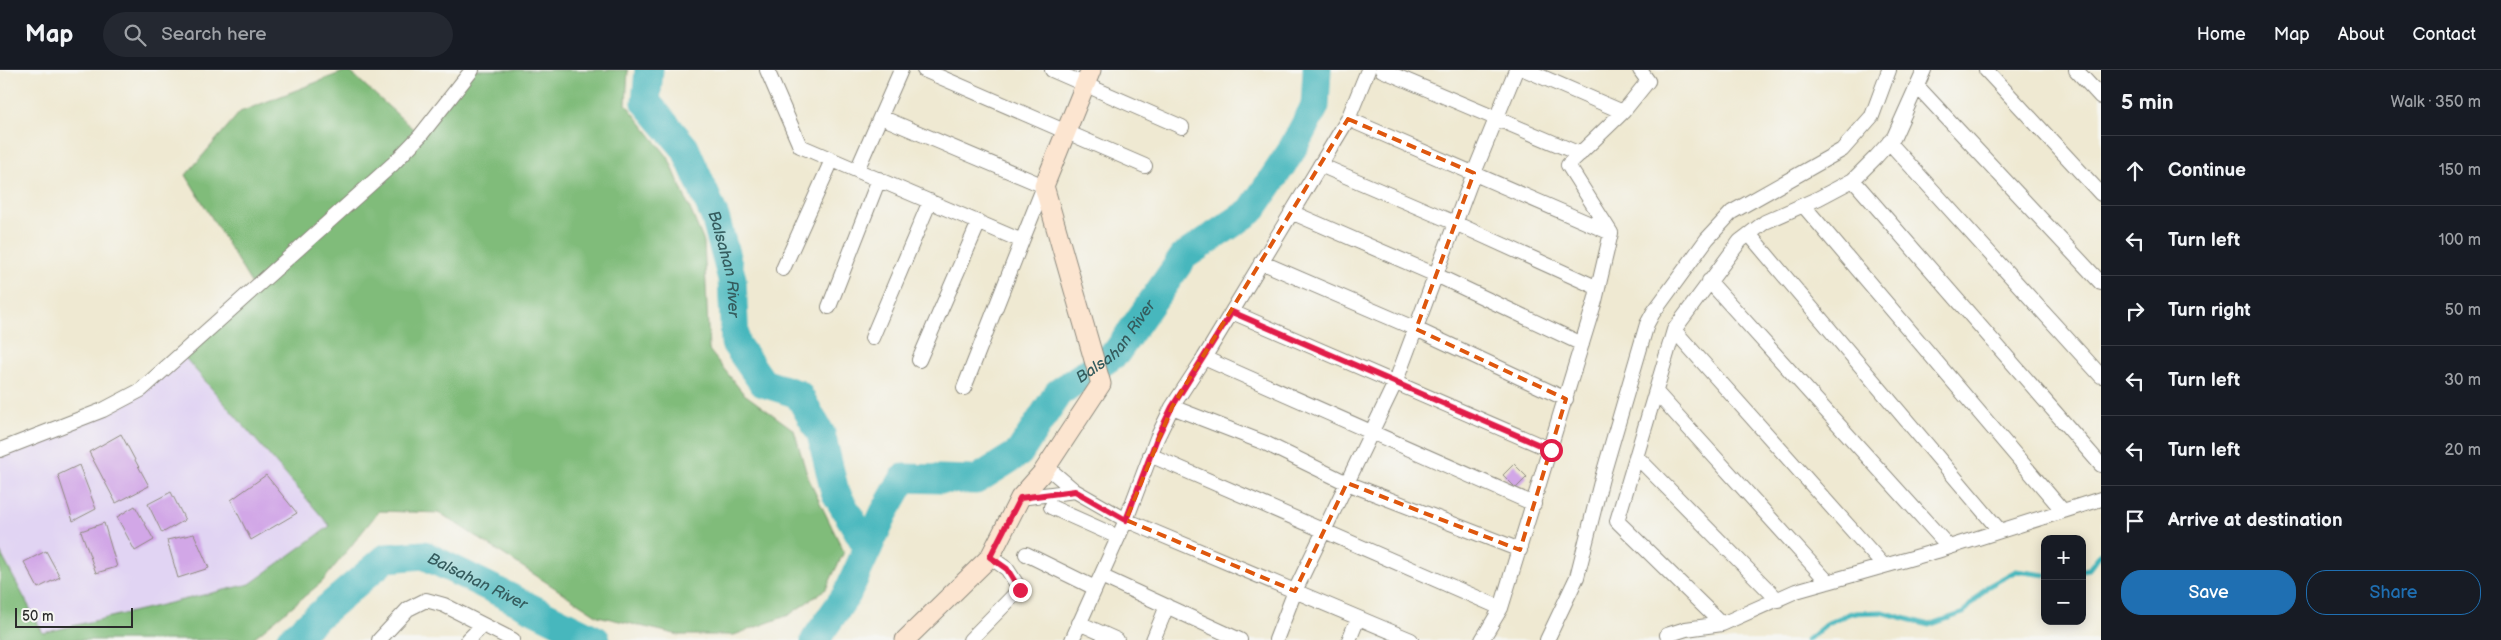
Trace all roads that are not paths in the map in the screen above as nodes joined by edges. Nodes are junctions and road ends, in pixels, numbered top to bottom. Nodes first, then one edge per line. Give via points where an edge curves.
1 (472, 70) edge
2 (767, 70) edge
3 (901, 70) edge
4 (924, 70) edge
5 (1052, 70) edge
6 (1368, 70) edge
7 (1382, 70) edge
8 (1516, 70) edge
9 (1526, 70) edge
10 (1640, 70) edge
11 (1888, 70) edge
12 (1924, 70) edge
13 (1986, 70) edge
14 (2076, 70) edge
15 (1088, 77) edge
16 (1917, 86) junction
17 (2101, 97) edge
18 (1623, 112) junction
19 (881, 117) junction
20 (1348, 119) junction
21 (1496, 119) junction
22 (1182, 127) dead end
23 (1066, 130) junction
24 (1889, 142) junction
25 (1580, 154) junction
26 (832, 160) junction
27 (1320, 165) junction
28 (1145, 166) dead end
29 (857, 170) junction
30 (1474, 174) junction
31 (879, 179) junction
32 (1852, 180) junction
33 (1044, 186) junction
34 (2101, 194) edge
35 (930, 201) junction
36 (1804, 205) junction
37 (1291, 212) junction
38 (979, 222) junction
39 (1455, 223) junction
40 (1611, 233) junction
41 (1749, 234) junction
42 (1022, 241) junction
43 (1261, 262) junction
44 (783, 269) dead end
45 (1436, 275) junction
46 (1709, 281) junction
47 (2101, 283) edge
48 (1598, 288) junction
49 (829, 307) dead end
50 (1232, 312) junction
51 (1416, 329) junction
52 (1674, 330) junction
53 (872, 338) dead end
54 (1582, 344) junction
55 (1204, 358) junction
56 (919, 360) dead end
57 (2101, 376) edge
58 (1396, 381) junction
59 (964, 388) dead end
60 (1656, 392) junction
61 (1566, 399) junction
62 (1172, 407) junction
63 (1372, 432) junction
64 (0, 450) edge
65 (1551, 450) junction
66 (1150, 455) junction
67 (1636, 456) junction
68 (2101, 465) edge
69 (1047, 466) junction
70 (1347, 483) junction
71 (1075, 491) junction
72 (1020, 498) junction
73 (2101, 499) edge
74 (1534, 504) junction
75 (1051, 506) dead end
76 (2063, 511) junction
77 (1126, 520) junction
78 (1324, 531) junction
79 (2000, 531) junction
80 (1118, 538) junction
81 (1949, 547) junction
82 (1520, 550) junction
83 (1026, 554) dead end
84 (990, 557) junction
85 (1884, 566) junction
86 (1098, 582) junction
87 (1828, 582) junction
88 (1295, 591) junction
89 (1778, 600) junction
90 (1167, 606) junction
91 (1501, 608) junction
92 (1358, 618) junction
93 (1079, 623) junction
94 (1722, 624) junction
95 (483, 625) junction
96 (1216, 635) edge
97 (1667, 635) dead end
98 (1408, 639) edge
99 (379, 640) edge
100 (468, 640) edge
101 (513, 640) edge
102 (905, 640) edge
103 (970, 640) edge
104 (1072, 640) edge
105 (1117, 640) edge
106 (1153, 640) edge
107 (1240, 640) edge
108 (1276, 640) edge
109 (1349, 640) edge
110 (1482, 640) edge
111 (1547, 640) edge

1 - 64 street via 420,136 393,164 141,390 103,410
2 - 26 street via 800,146
3 - 19 street
4 - 23 street
5 - 15 street
6 - 20 street
7 - 21 street
8 - 21 street
9 - 18 street
10 - 18 street via 1648,81
11 - 111 street via 1872,116 1842,150 1732,212 1706,239 1653,313 1602,478 1578,577
12 - 16 street
13 - 34 street
14 - 17 street
15 - 22 street
15 - 23 street
16 - 24 street
16 - 47 street
18 - 25 street
19 - 29 street
19 - 33 street
20 - 27 street
20 - 30 street
21 - 25 street
21 - 30 street
23 - 28 street
23 - 33 street
24 - 32 street
24 - 57 street
25 - 40 street via 1568,166
26 - 29 street
26 - 44 street
27 - 37 street
27 - 39 street
29 - 31 street
30 - 39 street
30 - 40 street
31 - 35 street
31 - 49 street
32 - 36 street
32 - 68 street
33 - 42 street
33 - 69 street via 1101,384
35 - 38 street
35 - 53 street
36 - 41 street via 1765,222
36 - 76 street
37 - 43 street
37 - 45 street
38 - 42 street
38 - 56 street
39 - 45 street
39 - 48 street
40 - 48 street
41 - 46 street
41 - 79 street
42 - 59 street
43 - 50 street
43 - 51 street
45 - 51 street
45 - 54 street
46 - 52 street
46 - 81 street
48 - 54 street
50 - 55 street
50 - 58 street
51 - 58 street
51 - 61 street
52 - 60 street
52 - 85 street
54 - 61 street
55 - 62 street
55 - 63 street
58 - 63 street
58 - 65 street
60 - 67 street
60 - 87 street
61 - 65 street
62 - 66 street
62 - 70 street via 1265,443
63 - 70 street
63 - 74 street
65 - 74 street
66 - 77 street
66 - 78 street
67 - 89 street
67 - 94 street via 1617,521
69 - 71 street
69 - 72 street
70 - 78 street
70 - 82 street
71 - 72 street
71 - 77 street
72 - 84 street
73 - 76 street
74 - 82 street
75 - 80 street
76 - 79 street
77 - 80 street
77 - 88 street
78 - 88 street
78 - 91 street
79 - 81 street
80 - 86 street
81 - 85 street
82 - 91 street
83 - 86 street
84 - 102 street
84 - 103 street via 1007,569 1020,590
85 - 87 street
86 - 90 street
86 - 93 street
87 - 89 street
88 - 92 street
88 - 108 street
89 - 94 street
90 - 96 street
90 - 106 street
91 - 110 street
92 - 98 street
92 - 109 street
93 - 104 street
93 - 105 street
94 - 97 street
95 - 99 street via 444,605 426,600 408,609
95 - 100 street
95 - 101 street
96 - 107 street

